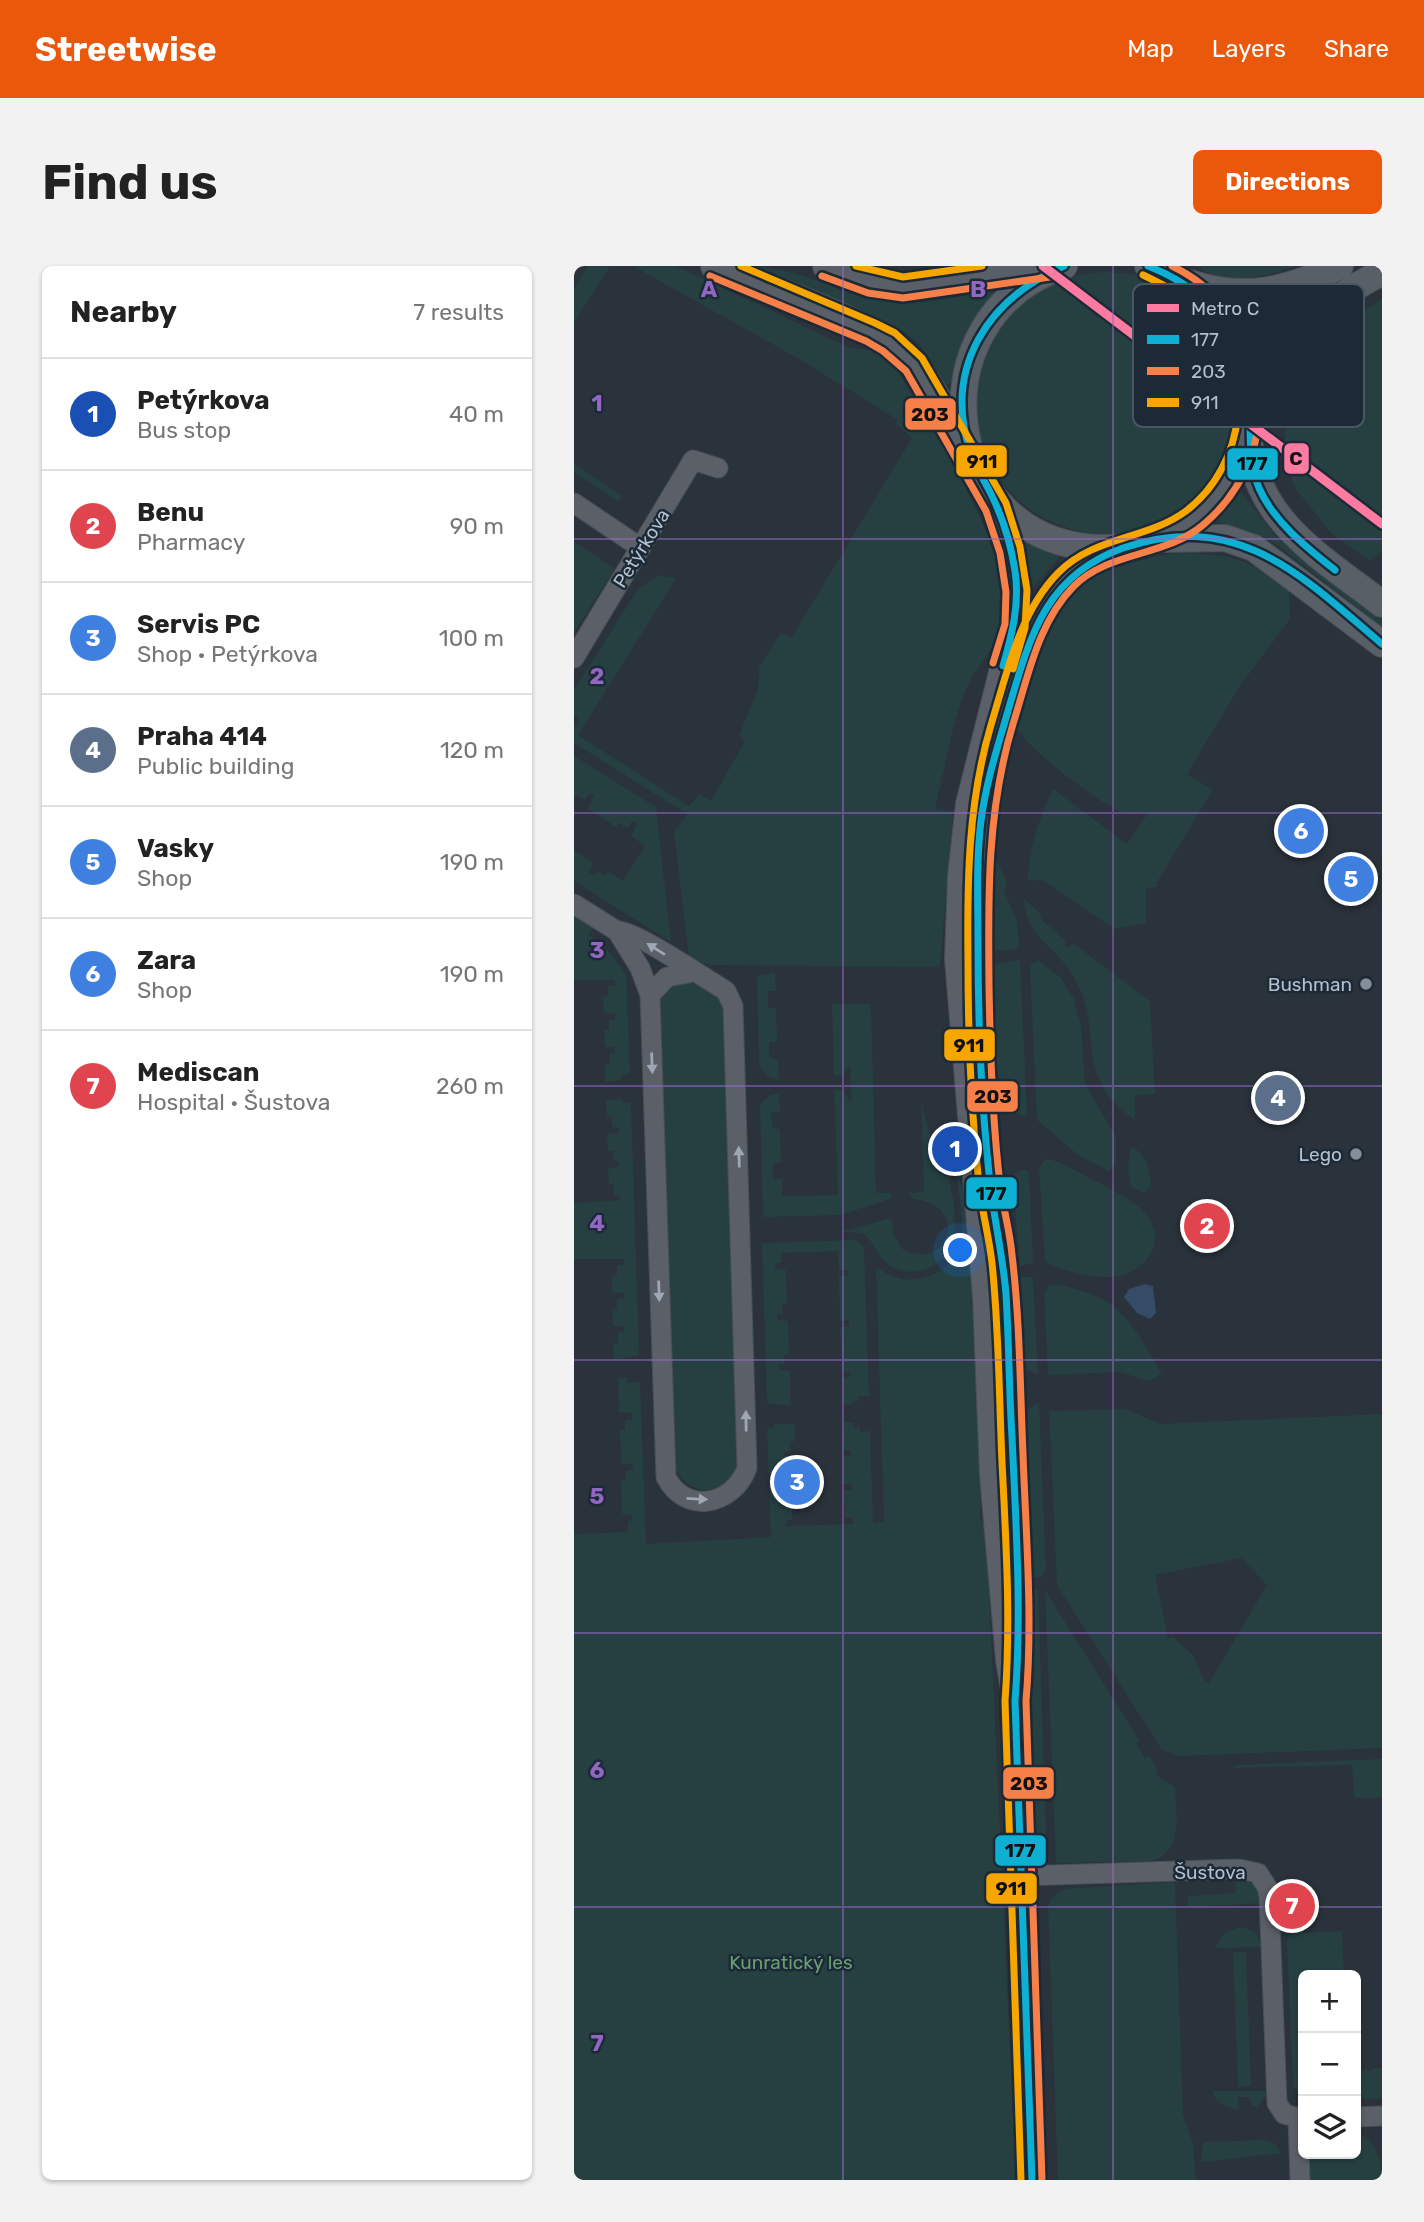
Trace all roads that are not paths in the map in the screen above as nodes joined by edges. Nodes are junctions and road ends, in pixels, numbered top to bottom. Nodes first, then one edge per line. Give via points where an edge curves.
1 (715, 266) edge
2 (826, 266) edge
3 (1056, 266) edge
4 (1065, 266) edge
5 (1340, 266) edge
6 (1159, 270) edge
7 (1382, 272) edge
8 (1182, 284) edge
9 (1200, 284) edge
10 (1296, 284) edge
11 (1360, 284) edge
12 (1248, 427) edge
13 (1249, 427) edge
14 (718, 468) dead end
15 (982, 478) junction
16 (574, 503) edge
17 (1141, 544) junction
18 (641, 548) junction
19 (1382, 604) edge
20 (1382, 644) edge
21 (574, 658) edge
22 (574, 904) edge
23 (617, 931) junction
24 (694, 972) junction
25 (650, 995) junction
26 (1015, 1701) junction
27 (1021, 1876) junction
28 (1382, 2116) edge
29 (1361, 2117) edge
30 (1298, 2118) edge
31 (1300, 2159) edge
32 (1032, 2180) edge
33 (1300, 2180) edge

1 - 15 main road via 870,332 904,353 923,376
2 - 3 main road via 871,283 903,288
4 - 15 main road via 1035,278 1010,296 974,345 963,383 962,410 968,445
5 - 10 main road
6 - 8 main road
6 - 9 main road
7 - 11 main road
12 - 17 main road via 1236,468 1216,498 1188,523
13 - 19 main road via 1254,473 1278,518 1334,569
14 - 18 street, Petýrkova via 693,460
15 - 17 main road via 1015,516 1048,536 1097,548
15 - 26 street via 1010,550 1017,609 968,804 957,960 985,1297 1000,1584
16 - 18 street
17 - 20 main road via 1199,536 1247,544 1303,581
17 - 26 street via 1102,555 1074,572 1043,611 1020,667 981,820 978,1034 991,1191 1004,1271 1020,1584
18 - 21 street, Petýrkova
22 - 23 street
24 -> 23 street via 624,929
23 - 25 street
24 - 25 street via 667,977
25 -> 24 street via 666,1477 687,1499 719,1499 738,1487 747,1468 734,1018 726,990
26 - 27 street
27 - 30 street, Šustova via 1239,1869 1258,1873 1269,1896 1277,2103 1283,2113
27 - 32 street
28 - 29 street
31 - 33 street

